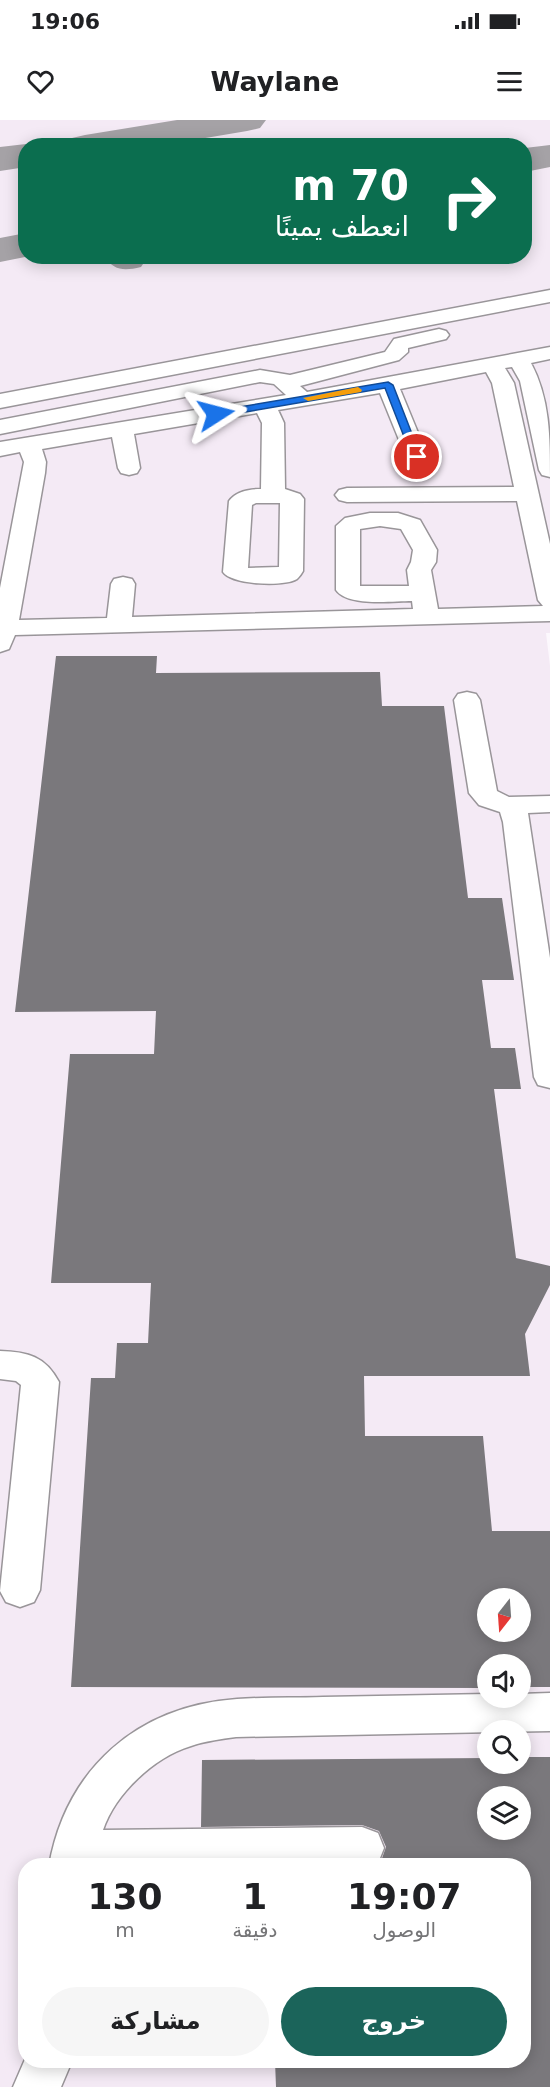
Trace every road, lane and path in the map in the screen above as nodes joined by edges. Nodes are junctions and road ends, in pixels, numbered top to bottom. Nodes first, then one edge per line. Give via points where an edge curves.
1 (550, 296) edge
2 (460, 330) dead end
3 (550, 353) edge
4 (518, 359) junction
5 (492, 364) junction
6 (284, 383) junction
7 (388, 385) junction
8 (302, 399) junction
9 (0, 401) edge
10 (263, 406) junction
11 (0, 427) edge
12 (122, 429) junction
13 (29, 445) junction
14 (0, 449) edge
15 (417, 457) dead end
16 (129, 468) dead end
17 (550, 470) edge
18 (525, 494) junction
19 (347, 495) dead end
20 (273, 496) dead end
21 (123, 584) dead end
22 (423, 593) junction
23 (550, 600) edge
24 (550, 613) edge
25 (119, 625) junction
26 (3, 636) edge
27 (467, 700) dead end
28 (550, 804) edge
29 (513, 813) junction
30 (550, 822) edge
31 (550, 1077) edge
32 (0, 1365) edge
33 (20, 1590) dead end
34 (550, 1712) edge
35 (362, 1848) dead end
36 (72, 1858) edge
37 (45, 2068) edge
38 (37, 2087) edge

1 - 9 lane
2 - 6 lane via 406,342 392,356
3 - 4 lane
4 - 5 lane
4 - 17 lane via 531,381
5 - 7 lane
5 - 18 lane via 503,383
6 - 8 lane
6 - 11 lane via 270,376 255,377
7 - 8 lane
7 - 15 lane
8 - 10 lane
10 - 12 lane
10 - 20 lane via 273,423
12 - 13 lane
12 - 16 lane
13 - 14 lane
13 - 26 lane via 34,473
18 - 19 lane
18 - 23 lane
21 - 25 lane
22 - 22 lane via 351,592 347,588 350,524 401,520 412,525 413,532 401,544 400,551
22 - 24 lane
22 - 25 lane
25 - 26 lane
27 - 29 lane via 483,793
28 - 29 lane
29 - 30 lane
29 - 31 lane
32 - 33 lane via 21,1366 40,1382
34 - 36 lane via 236,1718 206,1722 150,1744 114,1774 87,1811
35 - 36 lane
37 - 38 lane

